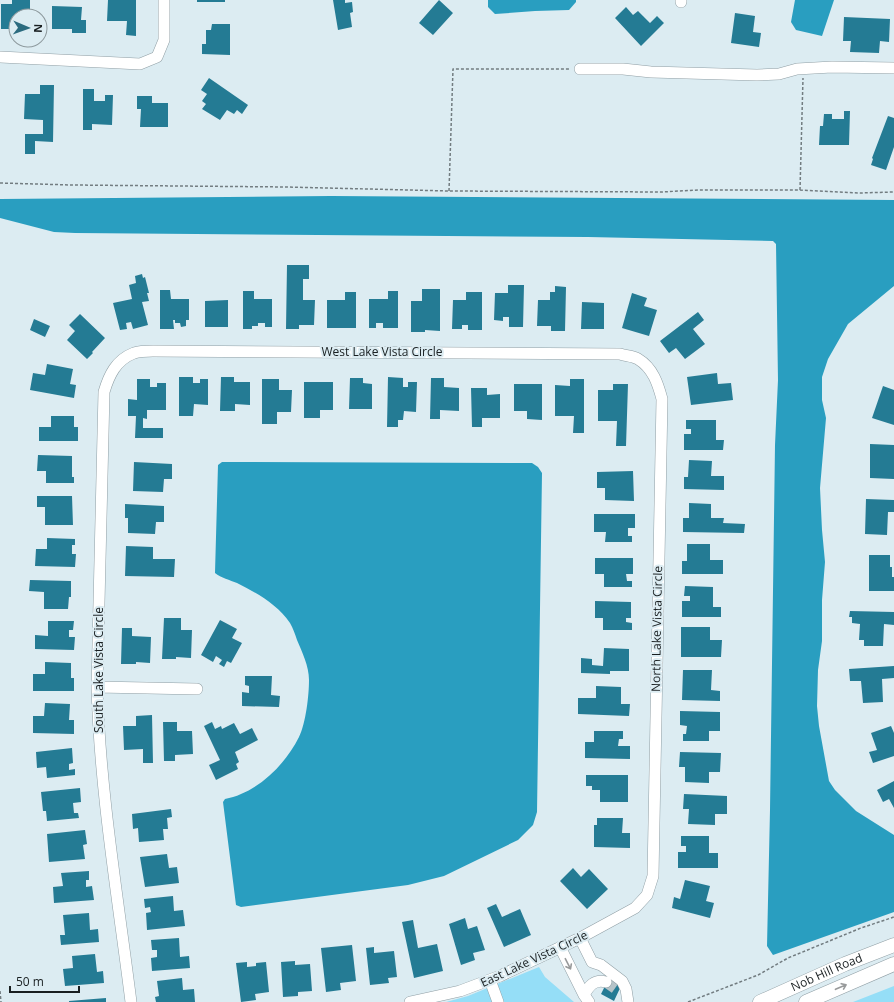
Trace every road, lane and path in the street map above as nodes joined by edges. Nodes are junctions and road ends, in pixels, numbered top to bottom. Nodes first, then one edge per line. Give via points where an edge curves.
1 (164, 0) edge
2 (0, 57) edge
3 (894, 68) edge
4 (580, 69) joint
5 (805, 69) junction
6 (0, 182) edge
7 (800, 190) junction
8 (450, 191) junction
9 (894, 192) edge
10 (117, 363) joint
11 (647, 366) joint
12 (97, 687) junction
13 (197, 689) dead end
14 (647, 894) joint
15 (894, 917) edge
16 (580, 938) junction
17 (894, 945) edge
18 (560, 947) junction
19 (592, 962) junction
20 (894, 964) edge
21 (490, 980) junction
22 (616, 988) tunnel mouth
23 (0, 991) edge
24 (628, 998) edge
25 (586, 999) edge
26 (1, 1002) edge
27 (131, 1002) edge
28 (410, 1002) edge
29 (498, 1002) edge
30 (688, 1002) edge
31 (760, 1002) edge
32 (806, 1002) edge

1 - 2 street via 164,40 157,57 140,64
3 - 5 street
4 - 5 street via 758,74 779,74
4 - 8 path via 453,69
5 - 7 path
6 - 8 path
7 - 8 path
7 - 9 path via 860,194
10 - 11 street, West Lake Vista Circle via 134,353 153,350 620,354 638,359
10 - 12 street, South Lake Vista Circle via 104,392
11 - 14 street, North Lake Vista Circle via 656,379 662,400 653,876
12 - 13 street
12 - 27 street, South Lake Vista Circle via 107,815
14 - 16 street, East Lake Vista Circle via 635,908
15 - 30 path via 788,958 758,975
16 - 18 street, East Lake Vista Circle
16 - 19 street
17 - 31 main road, Nob Hill Road
18 - 21 street, East Lake Vista Circle
18 -> 25 street
19 - 24 street via 622,982
19 - 25 street via 602,982 592,983
32 -> 20 main road, Nob Hill Road
21 - 28 street, East Lake Vista Circle via 460,991
21 - 29 street
22 - 24 street
23 - 26 path

